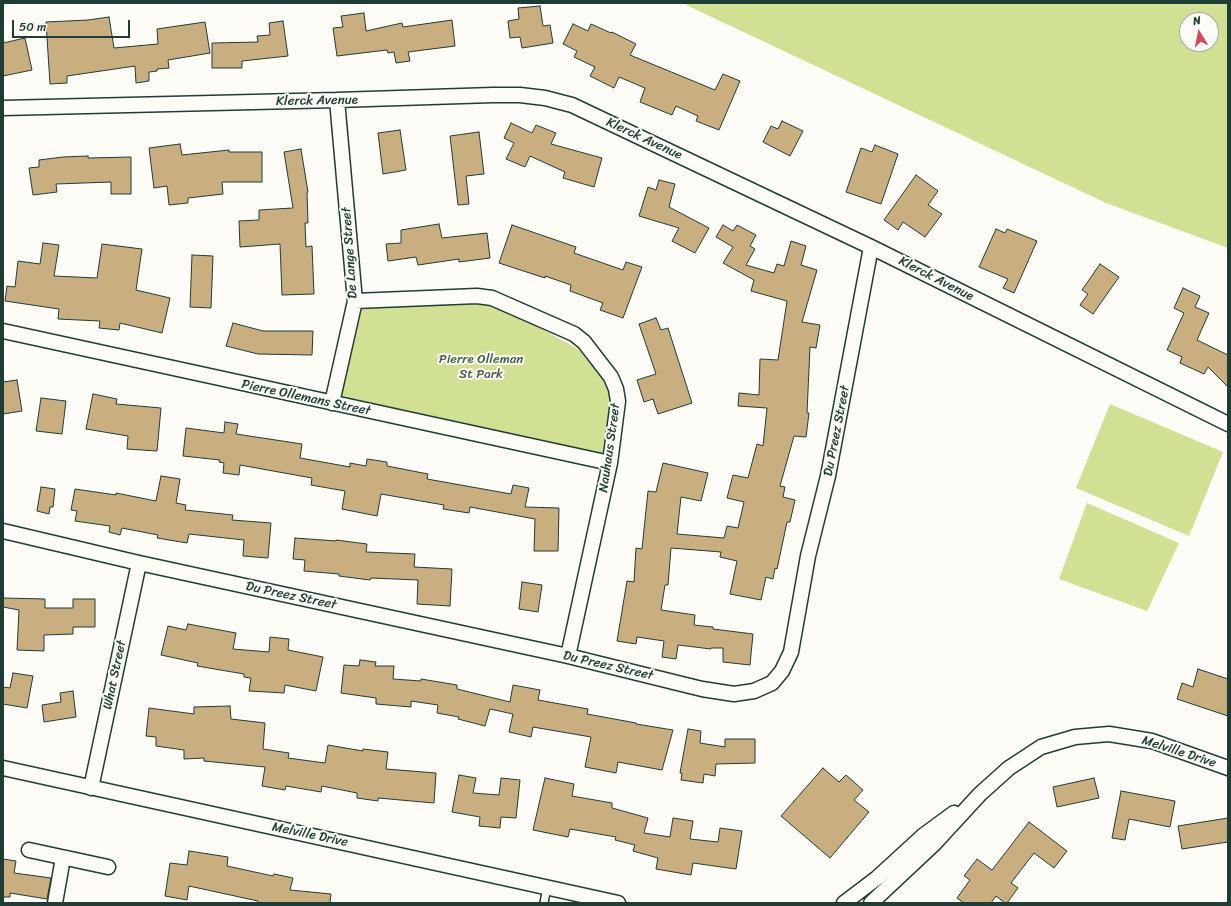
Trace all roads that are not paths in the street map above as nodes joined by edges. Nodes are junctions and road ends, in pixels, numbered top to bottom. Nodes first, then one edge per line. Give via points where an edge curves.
1 (337, 100) junction
2 (3, 108) edge
3 (871, 247) junction
4 (355, 301) junction
5 (3, 331) edge
6 (332, 403) junction
7 (1228, 424) edge
8 (610, 463) junction
9 (3, 532) edge
10 (139, 563) junction
11 (568, 656) junction
12 (3, 768) edge
13 (1228, 768) edge
14 (91, 788) junction
15 (980, 794) junction
16 (29, 850) dead end
17 (63, 858) junction
18 (108, 867) dead end
19 (546, 887) junction
20 (55, 903) edge
21 (544, 903) edge
22 (618, 903) edge
23 (844, 903) edge
24 (871, 903) edge

1 - 2 street, Klerck Avenue
1 - 3 street, Klerck Avenue via 520,95 565,103
1 - 4 street, De Lange Street
3 - 7 street, Klerck Avenue
3 - 11 street, Du Preez Street via 828,476 808,556 791,652 782,671 772,683 754,691 734,694 702,689
4 - 6 street, De Lange Street
4 - 8 street, Nauhaus Street via 476,296 492,298 574,334 584,342 611,377 616,389 618,401
5 - 6 street, Pierre Ollemans Street
6 - 8 street, Pierre Ollemans Street
8 - 11 street, Nauhaus Street
9 - 10 street, Du Preez Street
10 - 11 street, Du Preez Street
10 - 14 street, What Street
12 - 14 street, Melville Drive
13 - 15 street, Melville Drive via 1152,740 1109,734 1075,737 1041,747 1009,768
14 - 19 street, Melville Drive
15 - 23 street, Melville Drive via 924,835 877,878
15 - 24 street, Melville Drive via 934,844
16 - 17 street
17 - 18 street
17 - 20 street
19 - 21 lane
19 - 22 street, Melville Drive

